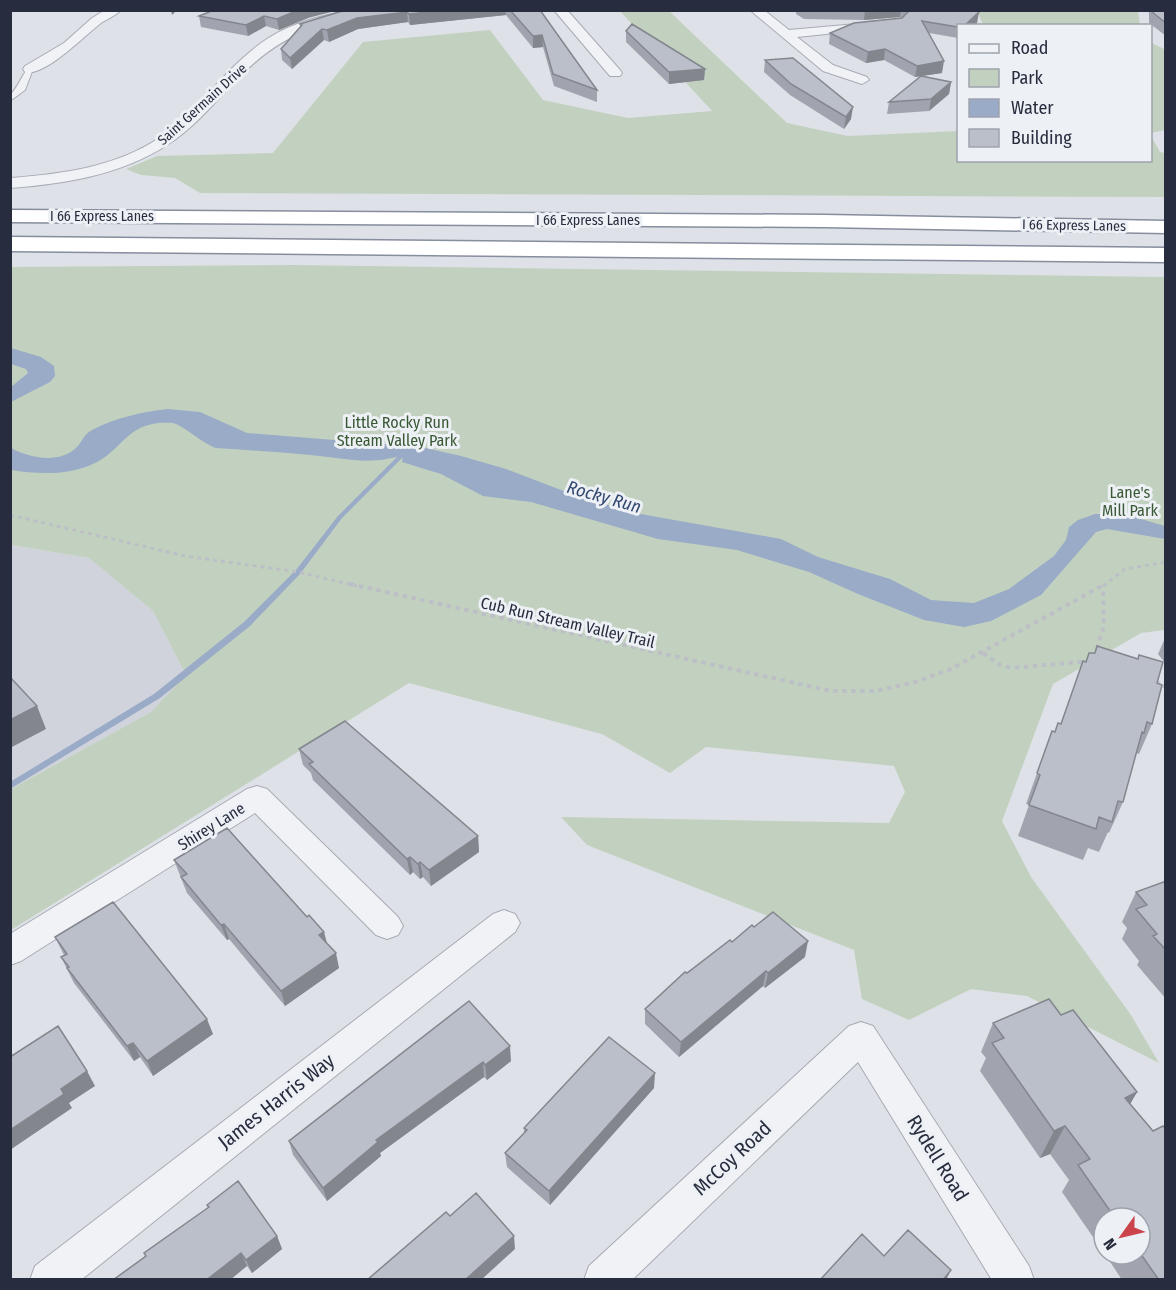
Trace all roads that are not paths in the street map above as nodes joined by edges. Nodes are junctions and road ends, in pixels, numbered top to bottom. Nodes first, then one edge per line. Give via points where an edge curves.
1 (115, 10) edge
2 (386, 10) edge
3 (560, 10) edge
4 (756, 10) edge
5 (887, 24) edge
6 (786, 34) junction
7 (30, 69) joint
8 (615, 73) dead end
9 (862, 80) dead end
10 (10, 99) edge
11 (10, 183) edge
12 (10, 205) edge
13 (1166, 215) edge
14 (10, 216) edge
15 (1166, 227) edge
16 (10, 232) edge
17 (1166, 242) edge
18 (10, 244) edge
19 (1166, 255) edge
20 (504, 923) dead end
21 (387, 926) dead end
22 (10, 951) edge
23 (861, 1037) joint
24 (49, 1280) edge
25 (603, 1280) edge
26 (1015, 1280) edge

1 - 7 street
2 - 11 street, Saint Germain Drive via 320,22 274,41 171,135 144,152 86,172
3 - 8 street
4 - 6 street
5 - 6 street
6 - 9 street via 828,68
7 - 10 lane via 22,88
12 - 13 highway
14 - 15 highway, I 66 Express Lanes
16 - 17 highway, I 66 Express Lanes
18 - 19 highway
20 - 24 street, James Harris Way
21 - 22 street, Shirey Lane via 257,797
23 - 25 street, McCoy Road
23 - 26 street, Rydell Road

